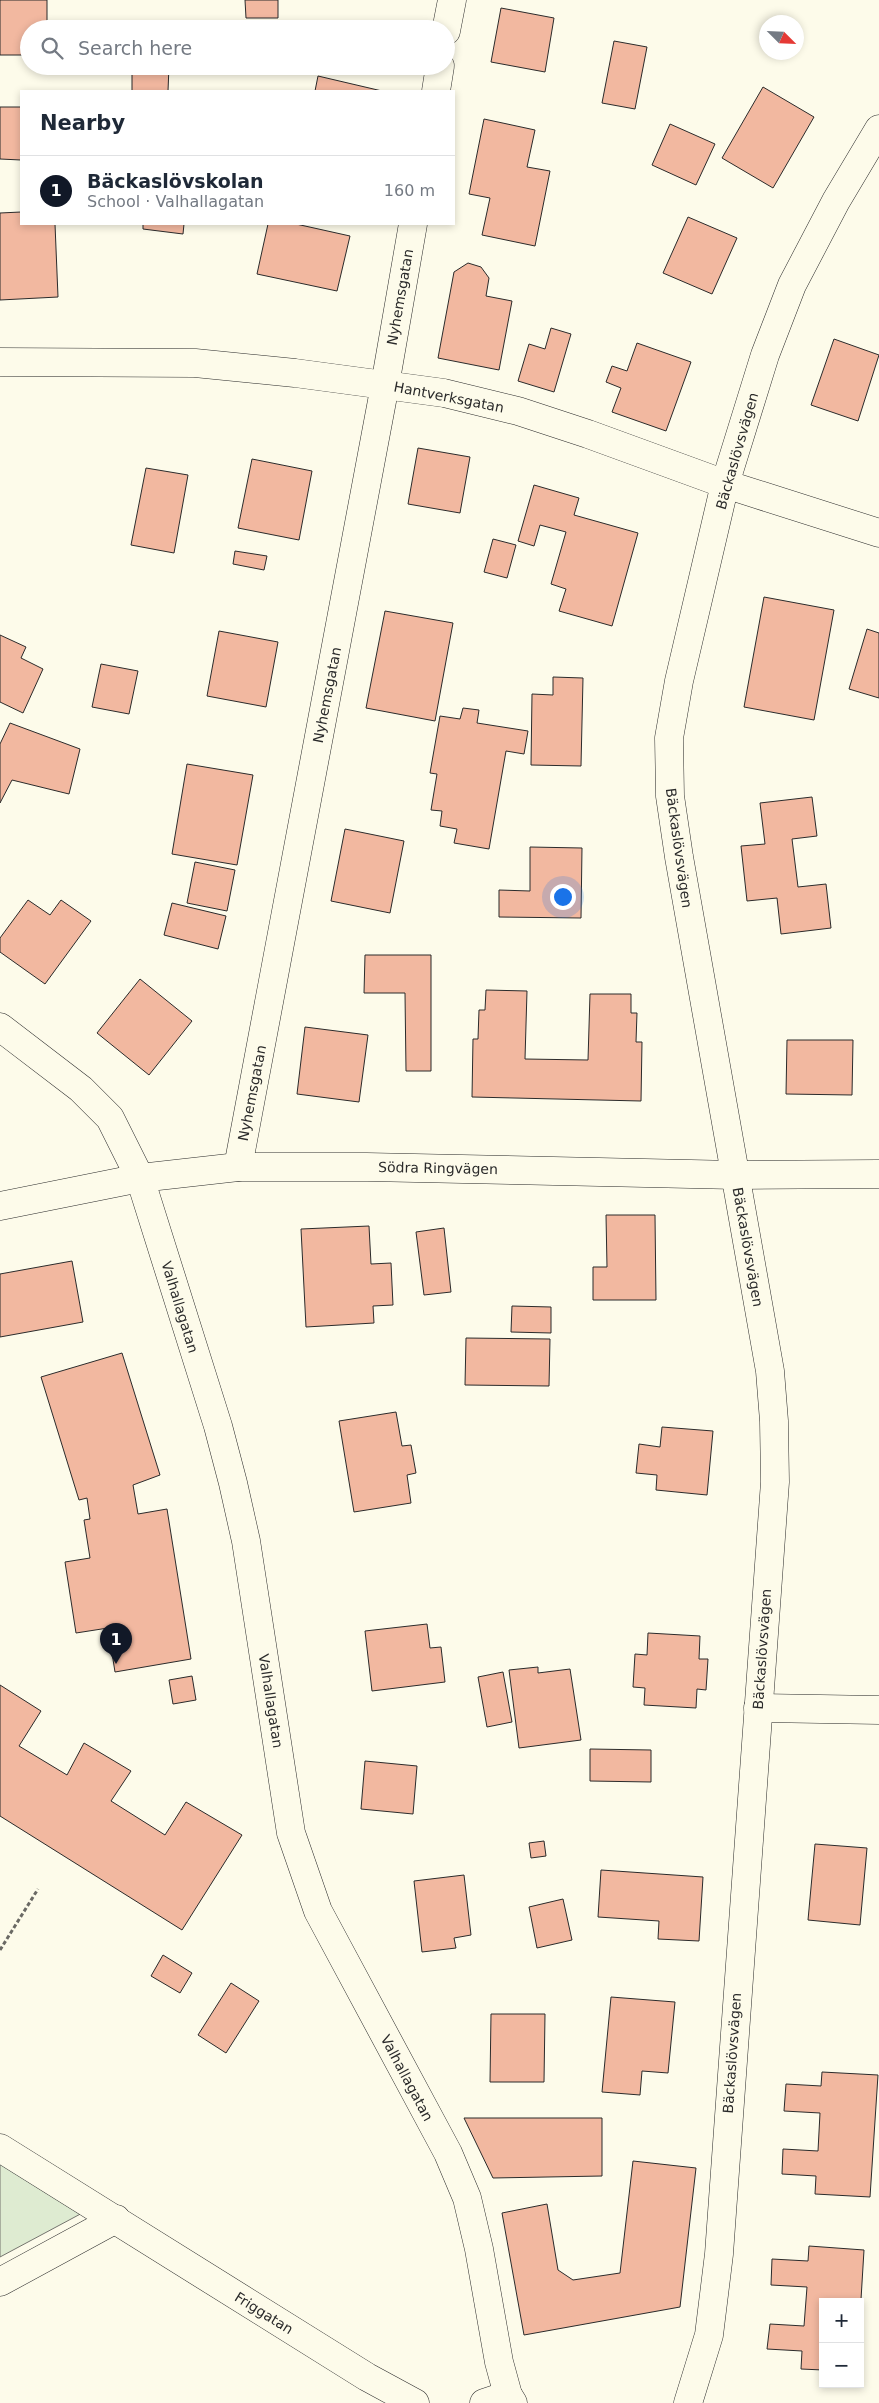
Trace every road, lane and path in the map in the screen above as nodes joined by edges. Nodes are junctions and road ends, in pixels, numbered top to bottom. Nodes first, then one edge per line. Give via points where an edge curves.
1 (452, 0) edge
2 (448, 20) edge
3 (439, 75) edge
4 (436, 90) edge
5 (879, 129) edge
6 (413, 225) edge
7 (0, 362) edge
8 (385, 385) junction
9 (725, 484) junction
10 (879, 532) edge
11 (0, 1027) edge
12 (238, 1167) junction
13 (879, 1174) edge
14 (736, 1175) junction
15 (140, 1178) junction
16 (0, 1206) edge
17 (758, 1708) junction
18 (879, 1710) edge
19 (38, 1889) dead end
20 (0, 1950) edge
21 (0, 2148) edge
22 (116, 2219) junction
23 (0, 2282) edge
24 (502, 2401) edge
25 (415, 2403) edge
26 (688, 2403) edge

1 - 2 street
3 - 4 street
5 - 9 street, Bäckaslövsvägen via 792,285 765,355
6 - 8 street, Nyhemsgatan
7 - 8 street, Hantverksgatan via 195,363
8 - 9 street, Hantverksgatan via 444,393 518,411
8 - 12 street, Nyhemsgatan
9 - 10 street, Hantverksgatan
9 - 14 street, Bäckaslövsvägen via 680,681 670,738 670,796 678,857
11 - 15 street, Valhallagatan via 80,1089 110,1118
12 - 14 street, Södra Ringvägen via 367,1166
12 - 15 street, Södra Ringvägen
13 - 14 street, Södra Ringvägen
14 - 17 street, Bäckaslövsvägen via 770,1371 774,1421 775,1482
15 - 16 street, Södra Ringvägen
15 - 24 street, Valhallagatan via 233,1483 246,1541 292,1833 318,1911 448,2153 467,2198 499,2362
17 - 18 street
17 - 26 street, Bäckaslövsvägen via 719,2254 709,2335
19 - 20 path
21 - 22 street, Friggatan
22 - 23 street
22 - 25 street, Friggatan via 366,2377

